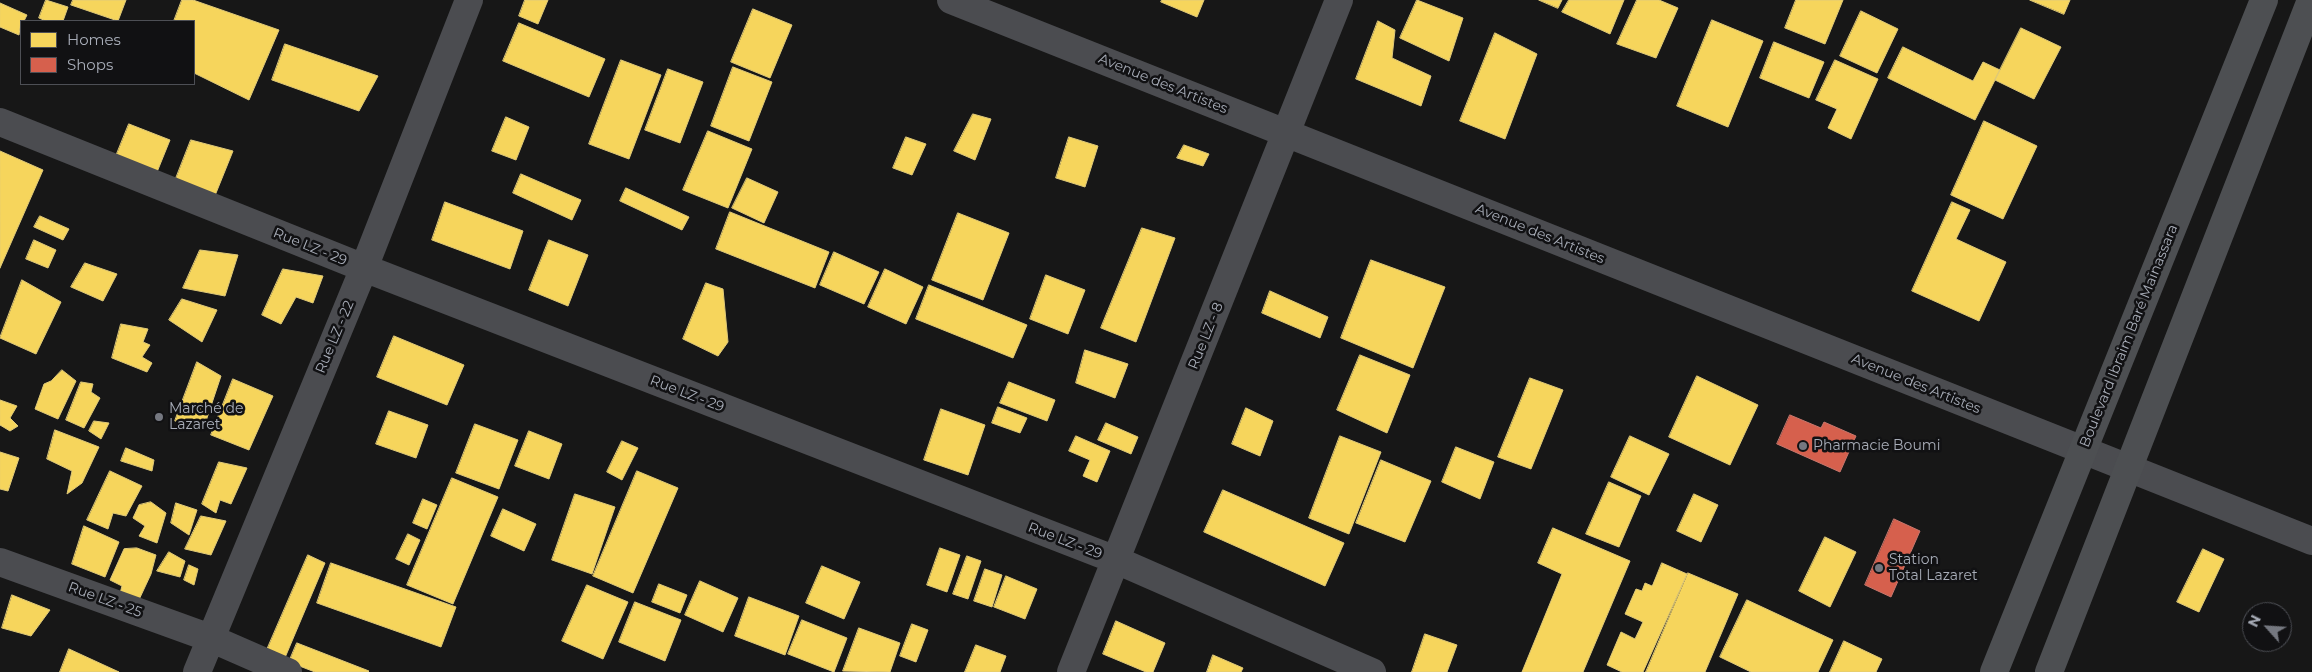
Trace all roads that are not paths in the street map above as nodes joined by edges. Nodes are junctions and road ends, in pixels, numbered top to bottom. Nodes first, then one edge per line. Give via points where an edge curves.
1 (469, 0) edge
2 (951, 0) edge
3 (1339, 0) edge
4 (2311, 0) edge
5 (2262, 1) edge
6 (0, 122) edge
7 (1287, 133) junction
8 (364, 268) junction
9 (2083, 450) junction
10 (2128, 468) junction
11 (2312, 541) edge
12 (1116, 560) junction
13 (0, 562) edge
14 (210, 638) junction
15 (196, 672) edge
16 (288, 672) edge
17 (1071, 672) edge
18 (1372, 672) edge
19 (1994, 672) edge
20 (2049, 672) edge

1 - 8 street, Rue LZ - 22
2 - 7 street, Avenue des Artistes
3 - 7 street, Rue LZ - 8
4 - 10 main road
5 - 9 main road, Boulevard Ibraim Baré Maïnassara
6 - 8 street, Rue LZ - 29
7 - 9 street, Avenue des Artistes
7 - 12 street, Rue LZ - 8
8 - 12 street, Rue LZ - 29
8 - 14 street, Rue LZ - 22
9 - 10 street, Avenue des Artistes
9 - 19 main road, Boulevard Ibraim Baré Maïnassara
10 - 11 street, Avenue des Artistes
10 - 20 main road
12 - 17 street, Rue LZ - 8
12 - 18 street, Rue LZ - 29
13 - 14 street, Rue LZ - 25
14 - 15 street, Rue LZ - 22
14 - 16 street, Rue LZ - 25

